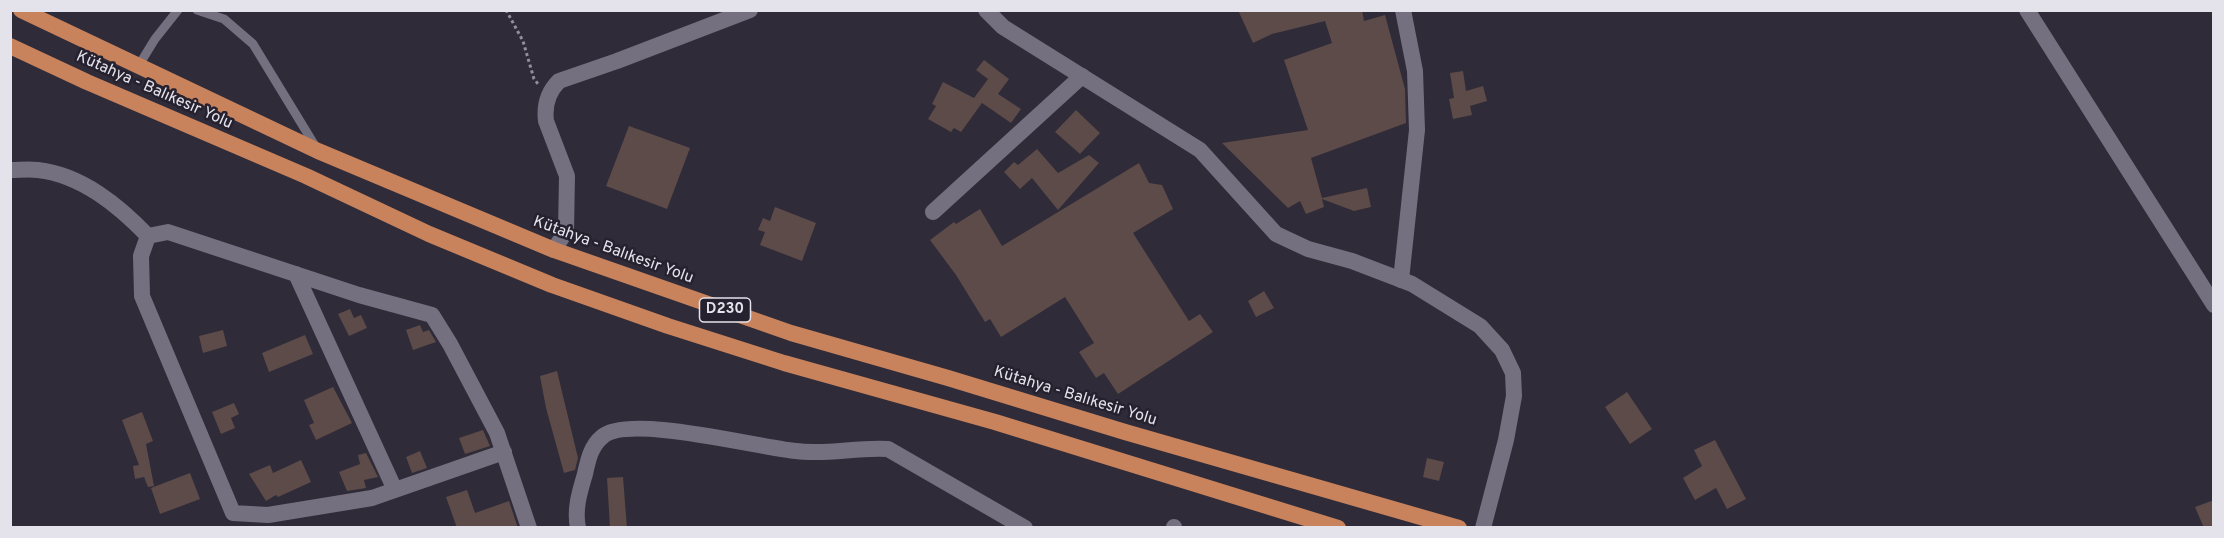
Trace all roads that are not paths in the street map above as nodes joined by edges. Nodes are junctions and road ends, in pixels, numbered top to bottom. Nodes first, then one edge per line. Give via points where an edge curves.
1 (21, 10) edge
2 (178, 10) edge
3 (197, 10) edge
4 (750, 10) edge
5 (986, 10) edge
6 (1403, 10) edge
7 (2027, 10) edge
8 (10, 46) edge
9 (140, 65) junction
10 (1082, 76) junction
11 (318, 151) junction
12 (10, 170) edge
13 (933, 212) dead end
14 (148, 236) junction
15 (554, 250) junction
16 (296, 274) junction
17 (1401, 280) junction
18 (2214, 305) edge
19 (504, 452) junction
20 (395, 490) junction
21 (528, 528) edge
22 (578, 528) edge
23 (1025, 528) edge
24 (1338, 528) edge
25 (1460, 528) edge
26 (1484, 528) edge

1 - 9 highway, Kütahya - Balıkesir Yolu / D230
2 - 9 lane
3 - 11 lane via 224,19 253,44
4 - 15 street via 559,81 549,93 546,121 567,176 566,231
5 - 10 street via 1003,27
6 - 17 street via 1415,71 1417,130
7 - 18 street
8 - 24 highway, Kütahya - Balıkesir Yolu / D230 via 552,285 784,363 995,422
9 - 11 highway, Kütahya - Balıkesir Yolu / D230
10 - 13 street
10 - 17 street via 1200,150 1276,234 1308,249
11 - 15 highway, Kütahya - Balıkesir Yolu / D230
12 - 14 street via 39,170 89,188 128,215
14 - 16 street via 168,232
14 - 20 street via 141,256 142,296 234,513 268,515 372,498
15 - 25 highway, Kütahya - Balıkesir Yolu / D230 via 791,333
16 - 19 street via 432,315
16 - 20 street
17 - 26 street via 1480,326 1502,350 1513,373 1515,396
19 - 20 street
19 - 21 street
22 - 23 street via 575,514 592,448 603,435 653,429 798,452 888,449

